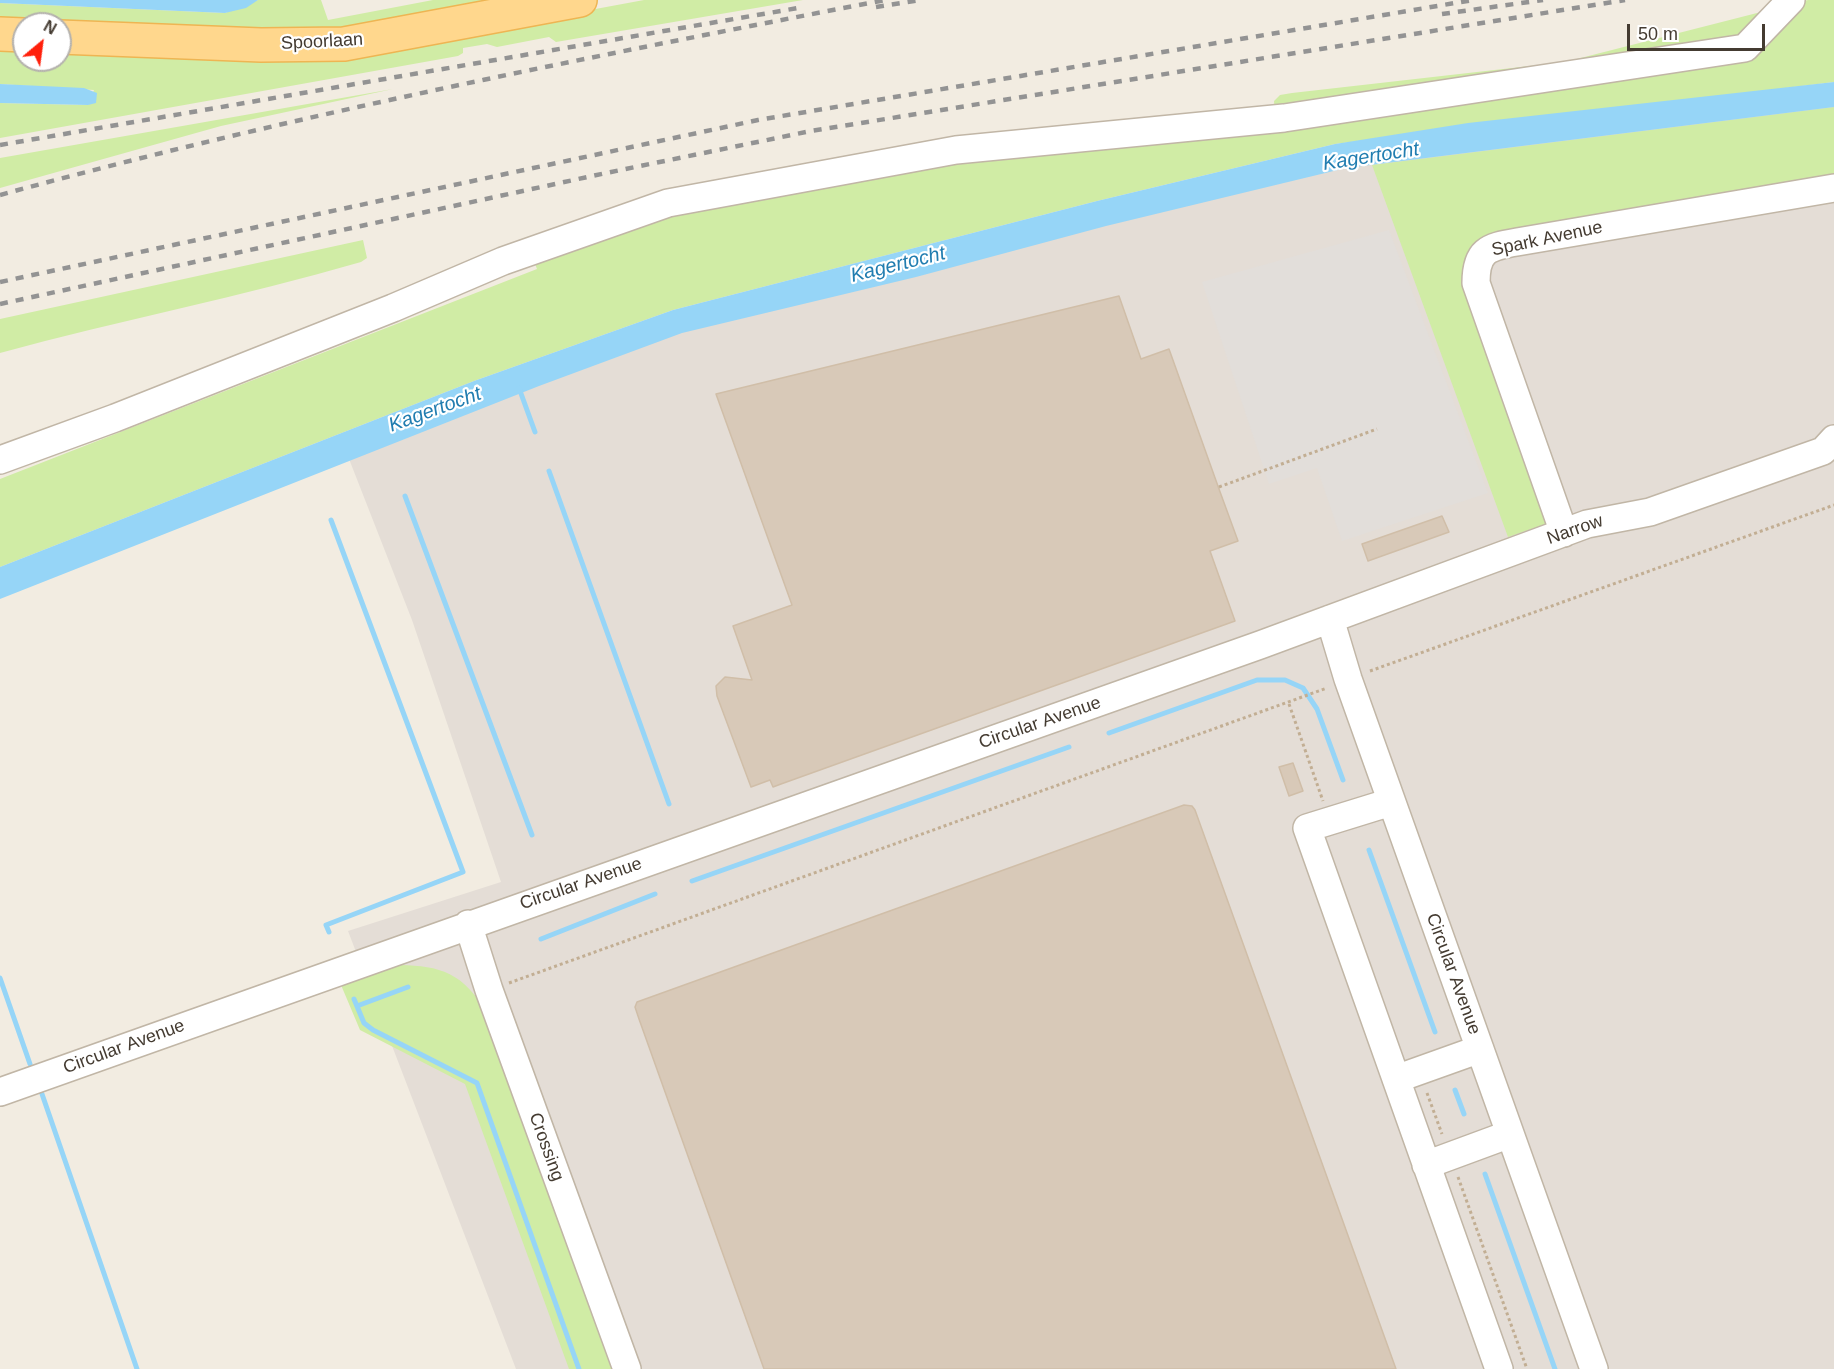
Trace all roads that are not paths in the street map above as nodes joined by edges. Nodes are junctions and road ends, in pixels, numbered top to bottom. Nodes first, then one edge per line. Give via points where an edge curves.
1 (580, 0) edge
2 (1791, 0) edge
3 (72, 37) edge
4 (1834, 188) edge
5 (1829, 445) edge
6 (0, 460) edge
7 (1564, 533) junction
8 (1330, 619) junction
9 (1391, 802) junction
10 (468, 924) junction
11 (1480, 1049) junction
12 (1407, 1075) junction
13 (0, 1092) edge
14 (1510, 1134) junction
15 (1438, 1160) junction
16 (627, 1369) edge
17 (1499, 1369) edge
18 (1594, 1369) edge

1 - 3 main road, Spoorlaan via 344,44
2 - 6 street via 1745,48 1284,118 956,150 668,202 503,261 393,308 80,418
4 - 7 street, Spark Avenue via 1498,245 1484,252 1476,265 1476,283
5 - 7 street, Narrow via 1650,512 1608,519
7 - 8 street, Narrow
8 - 9 street, Circular Avenue via 1339,683
8 - 10 street, Circular Avenue
9 - 11 street, Circular Avenue
9 - 12 street via 1307,828
10 - 13 street, Circular Avenue
10 - 16 street, Crossing
11 - 12 street
11 - 14 street, Circular Avenue
12 - 15 street
14 - 15 street
14 - 18 street, Circular Avenue
15 - 17 street

